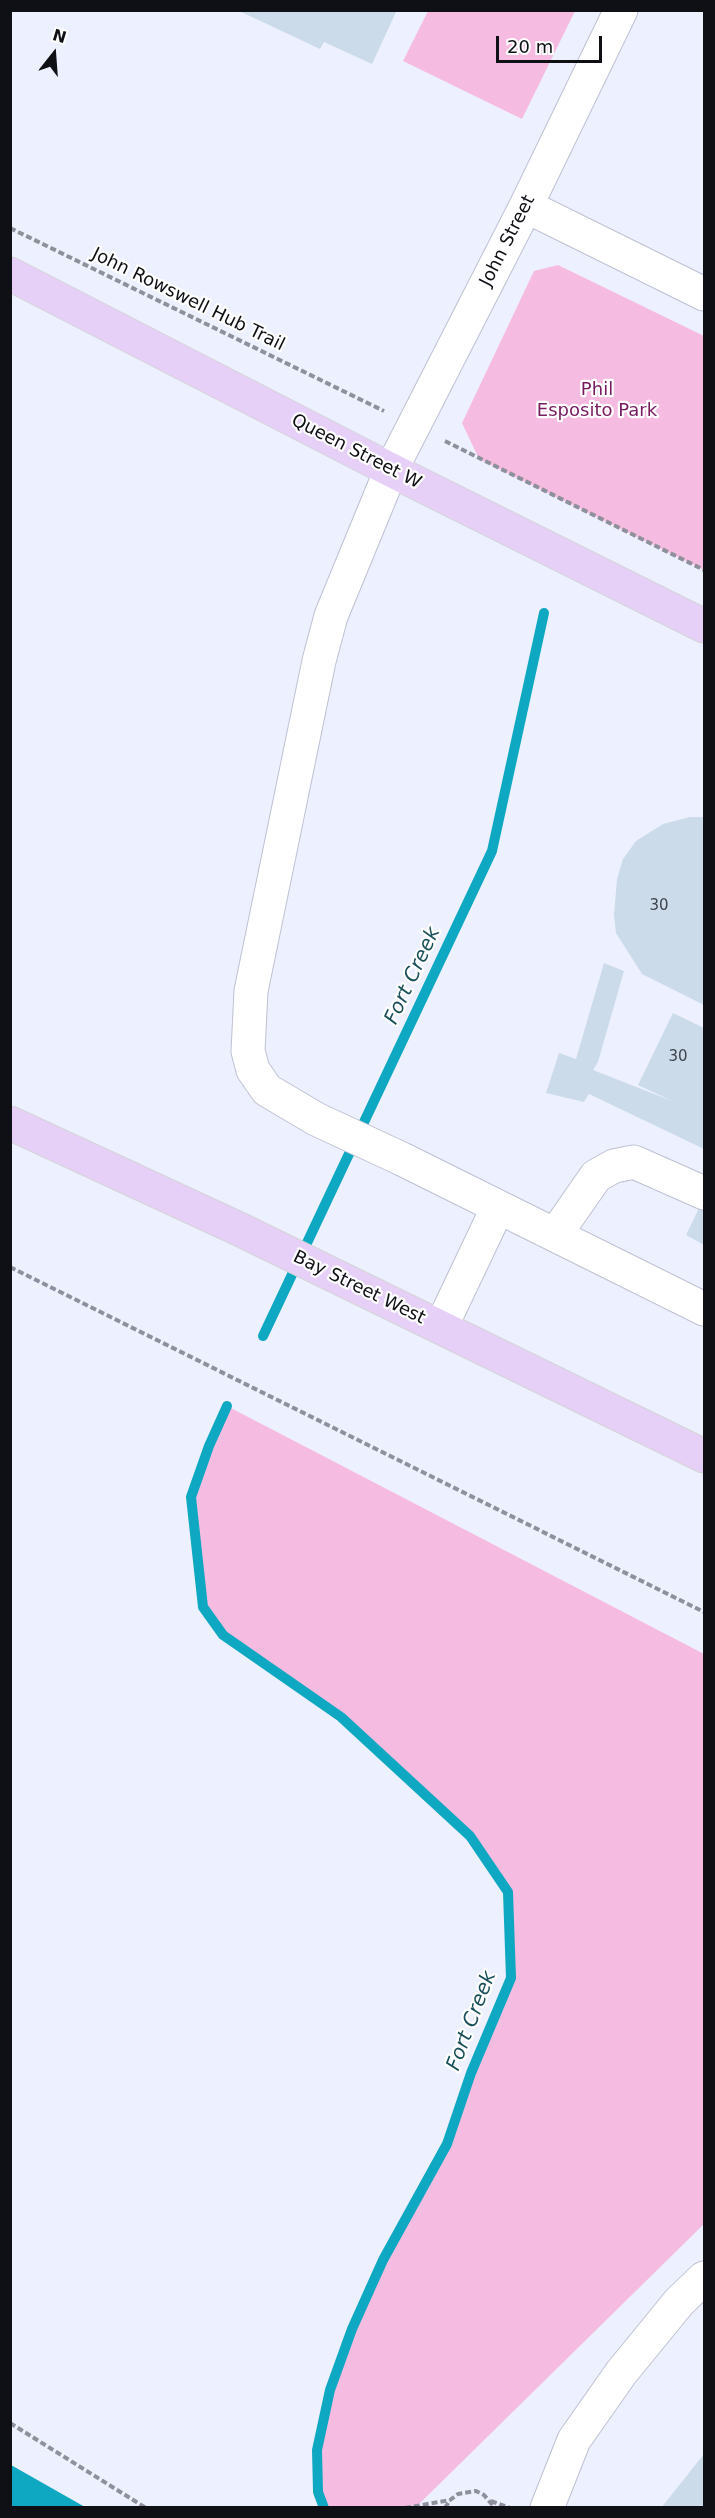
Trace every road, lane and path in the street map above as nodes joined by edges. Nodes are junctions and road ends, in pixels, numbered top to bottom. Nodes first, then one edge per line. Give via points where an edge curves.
1 (621, 10) edge
2 (526, 206) junction
3 (10, 228) edge
4 (10, 274) edge
5 (705, 294) edge
6 (354, 396) dead end
7 (479, 459) dead end
8 (391, 470) junction
9 (705, 570) edge
10 (705, 626) edge
11 (10, 1123) edge
12 (705, 1193) edge
13 (498, 1207) junction
14 (555, 1235) junction
15 (10, 1267) edge
16 (705, 1309) edge
17 (441, 1328) junction
18 (705, 1456) edge
19 (705, 1612) edge
20 (705, 2278) edge
21 (10, 2423) edge
22 (450, 2500) junction
23 (491, 2501) junction
24 (146, 2508) edge
25 (405, 2508) edge
26 (445, 2508) edge
27 (495, 2508) edge
28 (510, 2508) edge
29 (547, 2508) edge

1 - 2 street, John Street
2 - 5 street
2 - 8 street, John Street
3 - 6 path, John Rowswell Hub Trail
4 - 8 main road, Queen Street W
7 - 9 path
8 - 10 main road, Queen Street W
8 - 13 street, John Street via 349,570 322,650 251,992 248,1051 253,1070 267,1090 316,1119
11 - 17 main road, Bay Street West
12 - 14 street via 634,1162 614,1166 596,1176
13 - 14 street, John Street
13 - 17 street
14 - 16 street, John Street
15 - 19 path
17 - 18 main road, Bay Street West
20 - 29 street via 679,2302 636,2355 574,2440
21 - 24 path
22 - 23 path via 458,2494 476,2491
22 - 25 path
22 - 26 path
23 - 27 path
23 - 28 path

